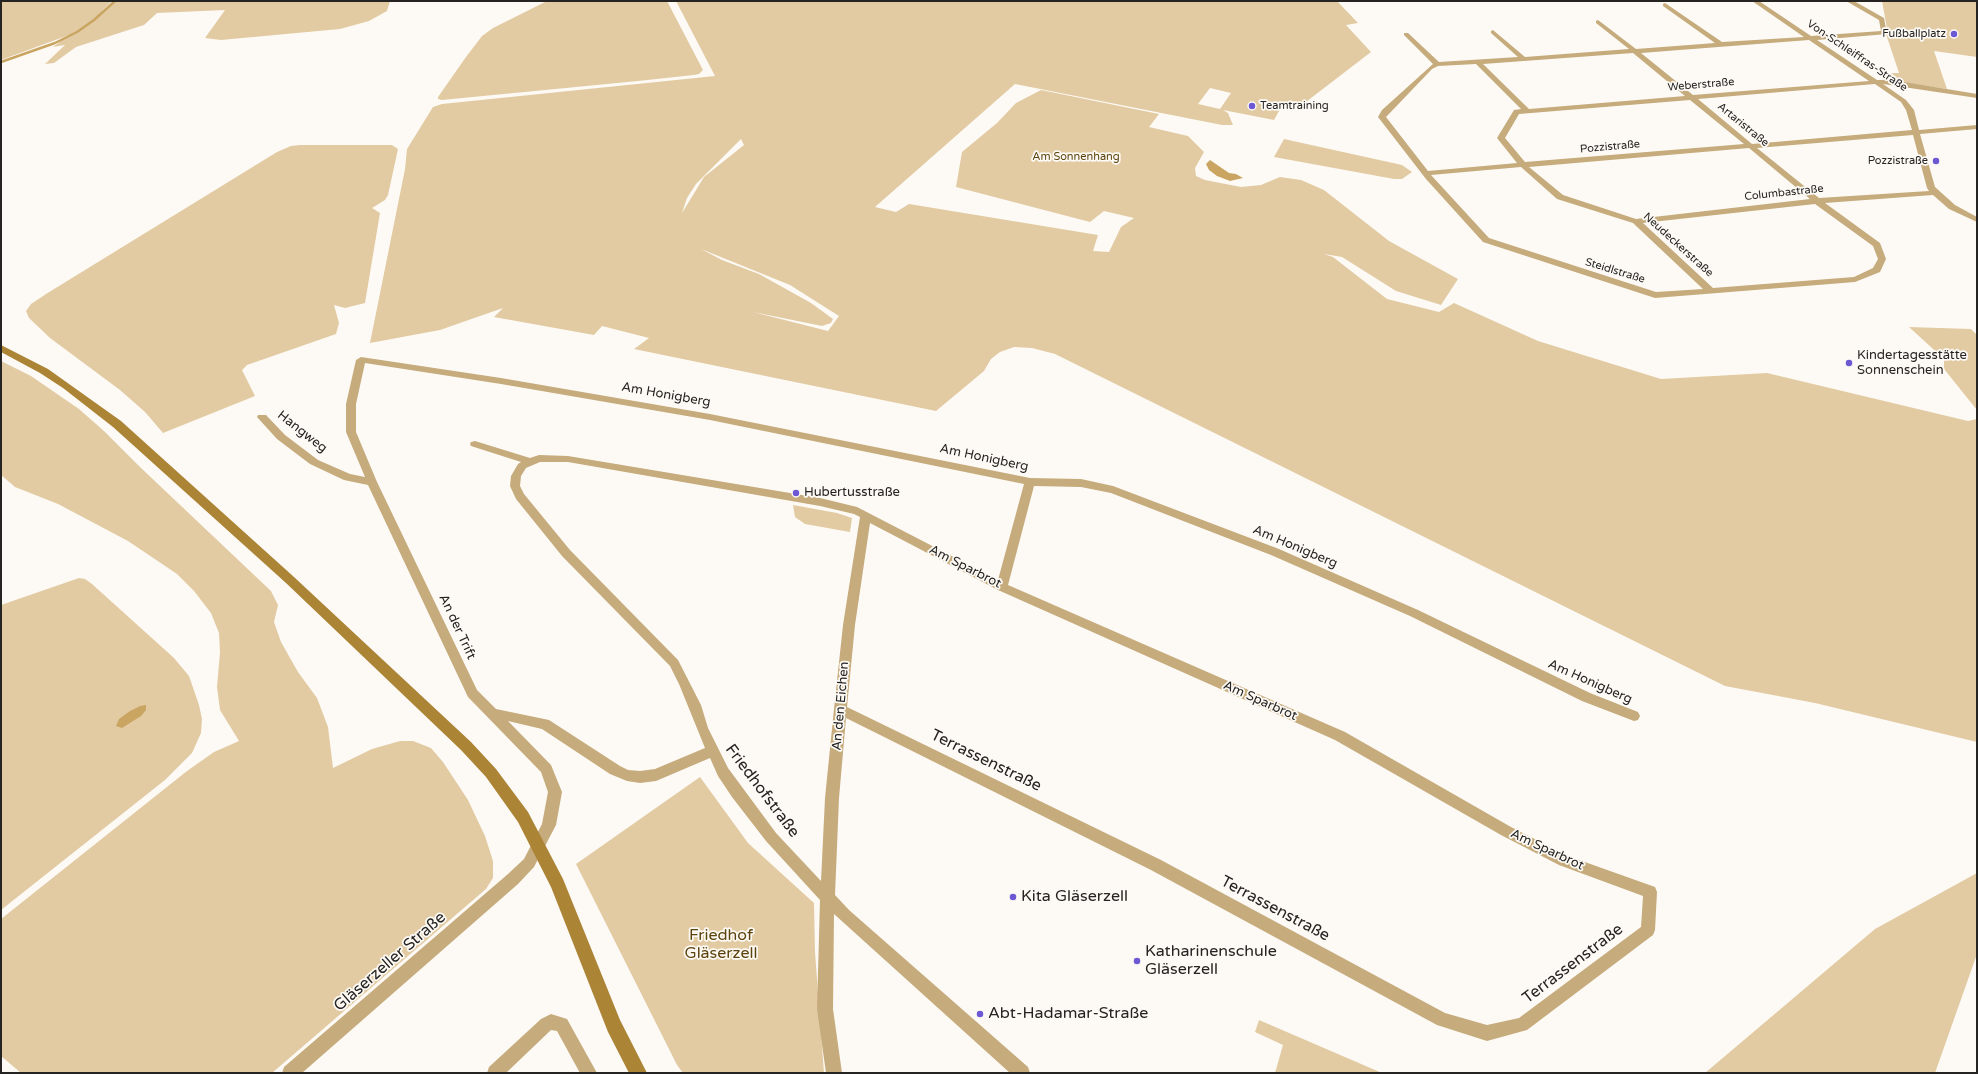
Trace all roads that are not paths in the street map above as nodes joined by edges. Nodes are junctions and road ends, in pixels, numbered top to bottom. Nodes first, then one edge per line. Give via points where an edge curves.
1 (1755, 1) edge
2 (1849, 1) edge
3 (1665, 4) dead end
4 (1598, 22) dead end
5 (1493, 32) dead end
6 (1406, 34) dead end
7 (1811, 38) junction
8 (1721, 44) junction
9 (1635, 51) junction
10 (1524, 59) junction
11 (1478, 62) junction
12 (1437, 64) junction
13 (1878, 82) junction
14 (1977, 96) edge
15 (1691, 97) junction
16 (1527, 110) junction
17 (1977, 127) edge
18 (1916, 133) junction
19 (1752, 146) junction
20 (1523, 165) junction
21 (1426, 173) junction
22 (1935, 193) junction
23 (1817, 201) junction
24 (1977, 220) edge
25 (1636, 221) junction
26 (1711, 291) junction
27 (1, 348) edge
28 (361, 360) joint
29 (262, 417) dead end
30 (475, 444) dead end
31 (529, 461) junction
32 (372, 482) junction
33 (1030, 482) junction
34 (866, 516) junction
35 (1002, 587) junction
36 (840, 709) junction
37 (492, 714) junction
38 (1634, 716) dead end
39 (712, 751) junction
40 (513, 880) joint
41 (1650, 892) joint
42 (827, 897) junction
43 (290, 1073) edge
44 (495, 1073) edge
45 (589, 1073) edge
46 (638, 1073) edge
47 (834, 1073) edge
48 (1022, 1073) edge

1 - 7 street, Von-Schleiffras-Straße
2 - 7 street via 1882,19 1885,32
3 - 8 street
4 - 9 street
5 - 10 street
6 - 12 street
7 - 8 street
7 - 13 street, Von-Schleiffras-Straße
8 - 9 street
9 - 10 street
9 - 15 street, Artaristraße
10 - 11 street
11 - 12 street
11 - 16 street
12 - 21 street, Steidlstraße via 1382,117
13 - 14 street, Weberstraße
13 - 15 street, Weberstraße
13 - 18 street, Von-Schleiffras-Straße via 1908,105
15 - 16 street, Weberstraße
15 - 19 street, Artaristraße
16 - 20 street, Neudeckerstraße via 1516,112 1501,138
17 - 18 street, Pozzistraße
18 - 19 street, Pozzistraße
18 - 22 street, Von-Schleiffras-Straße via 1929,183
19 - 20 street, Pozzistraße
19 - 23 street, Artaristraße
20 - 21 street, Pozzistraße
20 - 25 street, Neudeckerstraße via 1560,197
21 - 26 street, Steidlstraße via 1486,240 1655,294
22 - 23 street, Columbastraße
22 - 24 street, Von-Schleiffras-Straße via 1952,207
23 - 25 street, Columbastraße
23 - 26 street, Steidlstraße via 1877,245 1882,259 1877,270 1855,279
25 - 26 street, Neudeckerstraße
27 - 46 main road via 67,386 117,424 290,580 466,746 491,773 523,817 558,884 614,1026
28 - 32 street, An der Trift via 351,404 351,432
28 - 33 street, Am Honigberg via 501,380 710,417
29 - 32 street, Hangweg via 281,437 314,462 348,477
30 - 31 street
31 - 34 street via 539,458 568,459 840,506
31 - 39 street via 522,466 516,476 515,486 520,496 566,553 674,664 695,705
32 - 37 street, An der Trift via 472,693
33 - 35 street
33 - 38 street, Am Honigberg via 1081,483 1135,497 1275,552 1414,614 1586,697
34 - 35 street, Am Sparbrot
34 - 36 street, An den Eichen via 849,625
35 - 41 street, Am Sparbrot via 1340,736 1506,831 1564,861
36 - 41 street, Terrassenstraße via 1156,865 1442,1020 1487,1033 1522,1025 1648,930
36 - 42 street, An den Eichen
37 - 39 street, Friedhofstraße via 546,724 615,770 627,775 656,775
37 - 40 street, An der Trift via 546,769 555,792 549,825 529,863
39 - 42 street, Friedhofstraße via 737,793 771,837
40 - 43 street, Gläserzeller Straße
42 - 47 street via 825,1009
42 - 48 street via 891,958
44 - 45 street via 551,1022 562,1024

